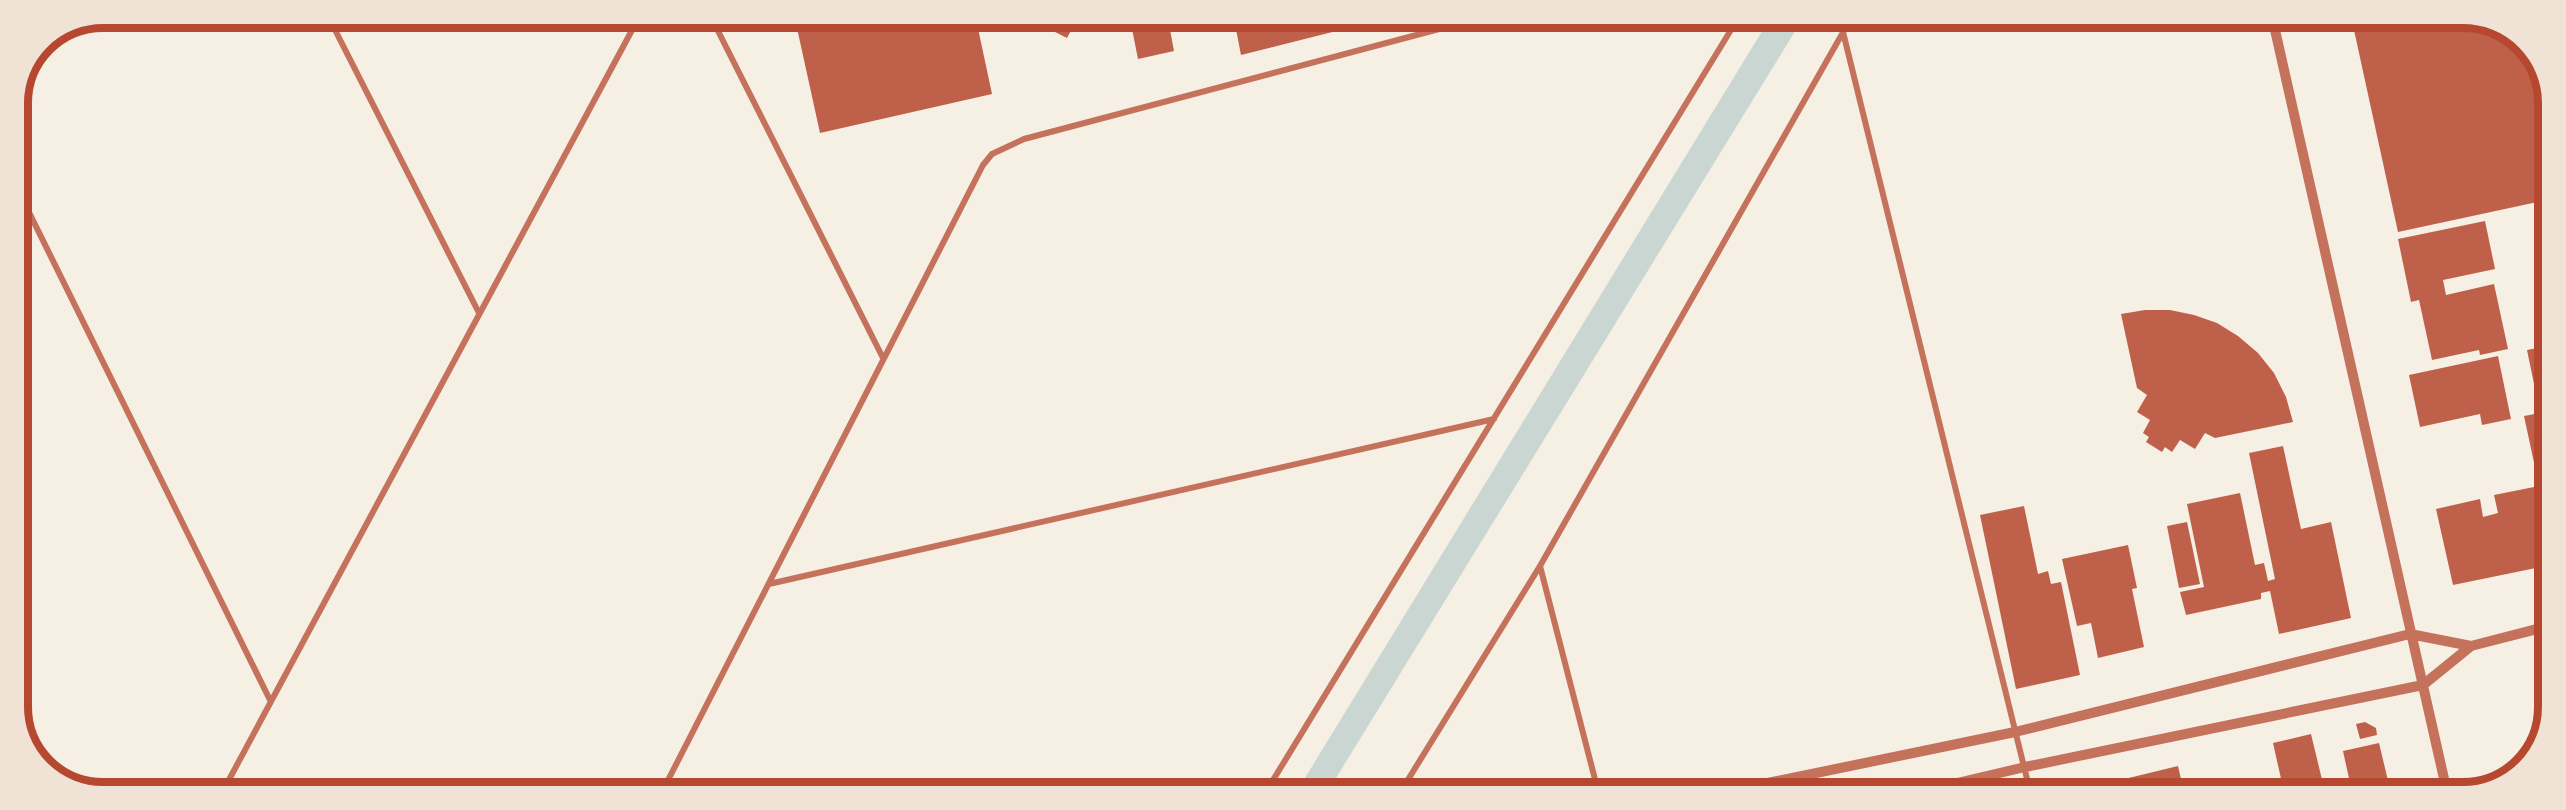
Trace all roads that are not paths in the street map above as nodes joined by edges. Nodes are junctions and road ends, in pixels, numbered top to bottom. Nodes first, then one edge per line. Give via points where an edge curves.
1 (334, 28) edge
2 (633, 28) edge
3 (717, 28) edge
4 (1443, 28) edge
5 (1732, 28) edge
6 (1845, 28) edge
7 (2275, 28) edge
8 (1843, 31) junction
9 (28, 211) edge
10 (479, 313) junction
11 (884, 358) junction
12 (1494, 418) junction
13 (1540, 566) junction
14 (770, 584) junction
15 (2538, 629) edge
16 (2410, 634) junction
17 (2471, 645) junction
18 (2423, 685) junction
19 (270, 700) junction
20 (2015, 732) junction
21 (2025, 766) junction
22 (228, 782) edge
23 (667, 782) edge
24 (1272, 782) edge
25 (1407, 782) edge
26 (1596, 782) edge
27 (1773, 782) edge
28 (1960, 782) edge
29 (2028, 782) edge
30 (2445, 782) edge

1 - 10 street
2 - 10 street
3 - 11 street
4 - 11 street via 1024,139 992,154
5 - 12 street
6 - 8 street
7 - 16 street
8 - 13 street
8 - 20 street
9 - 19 street
10 - 19 street
11 - 14 street
12 - 14 street
12 - 24 street
13 - 25 street
13 - 26 street
14 - 23 street
15 - 17 street
16 - 17 street
16 - 18 street
16 - 20 street
17 - 18 street
18 - 21 street
18 - 30 street
19 - 22 street
20 - 21 street
20 - 27 street
21 - 28 street
21 - 29 street

